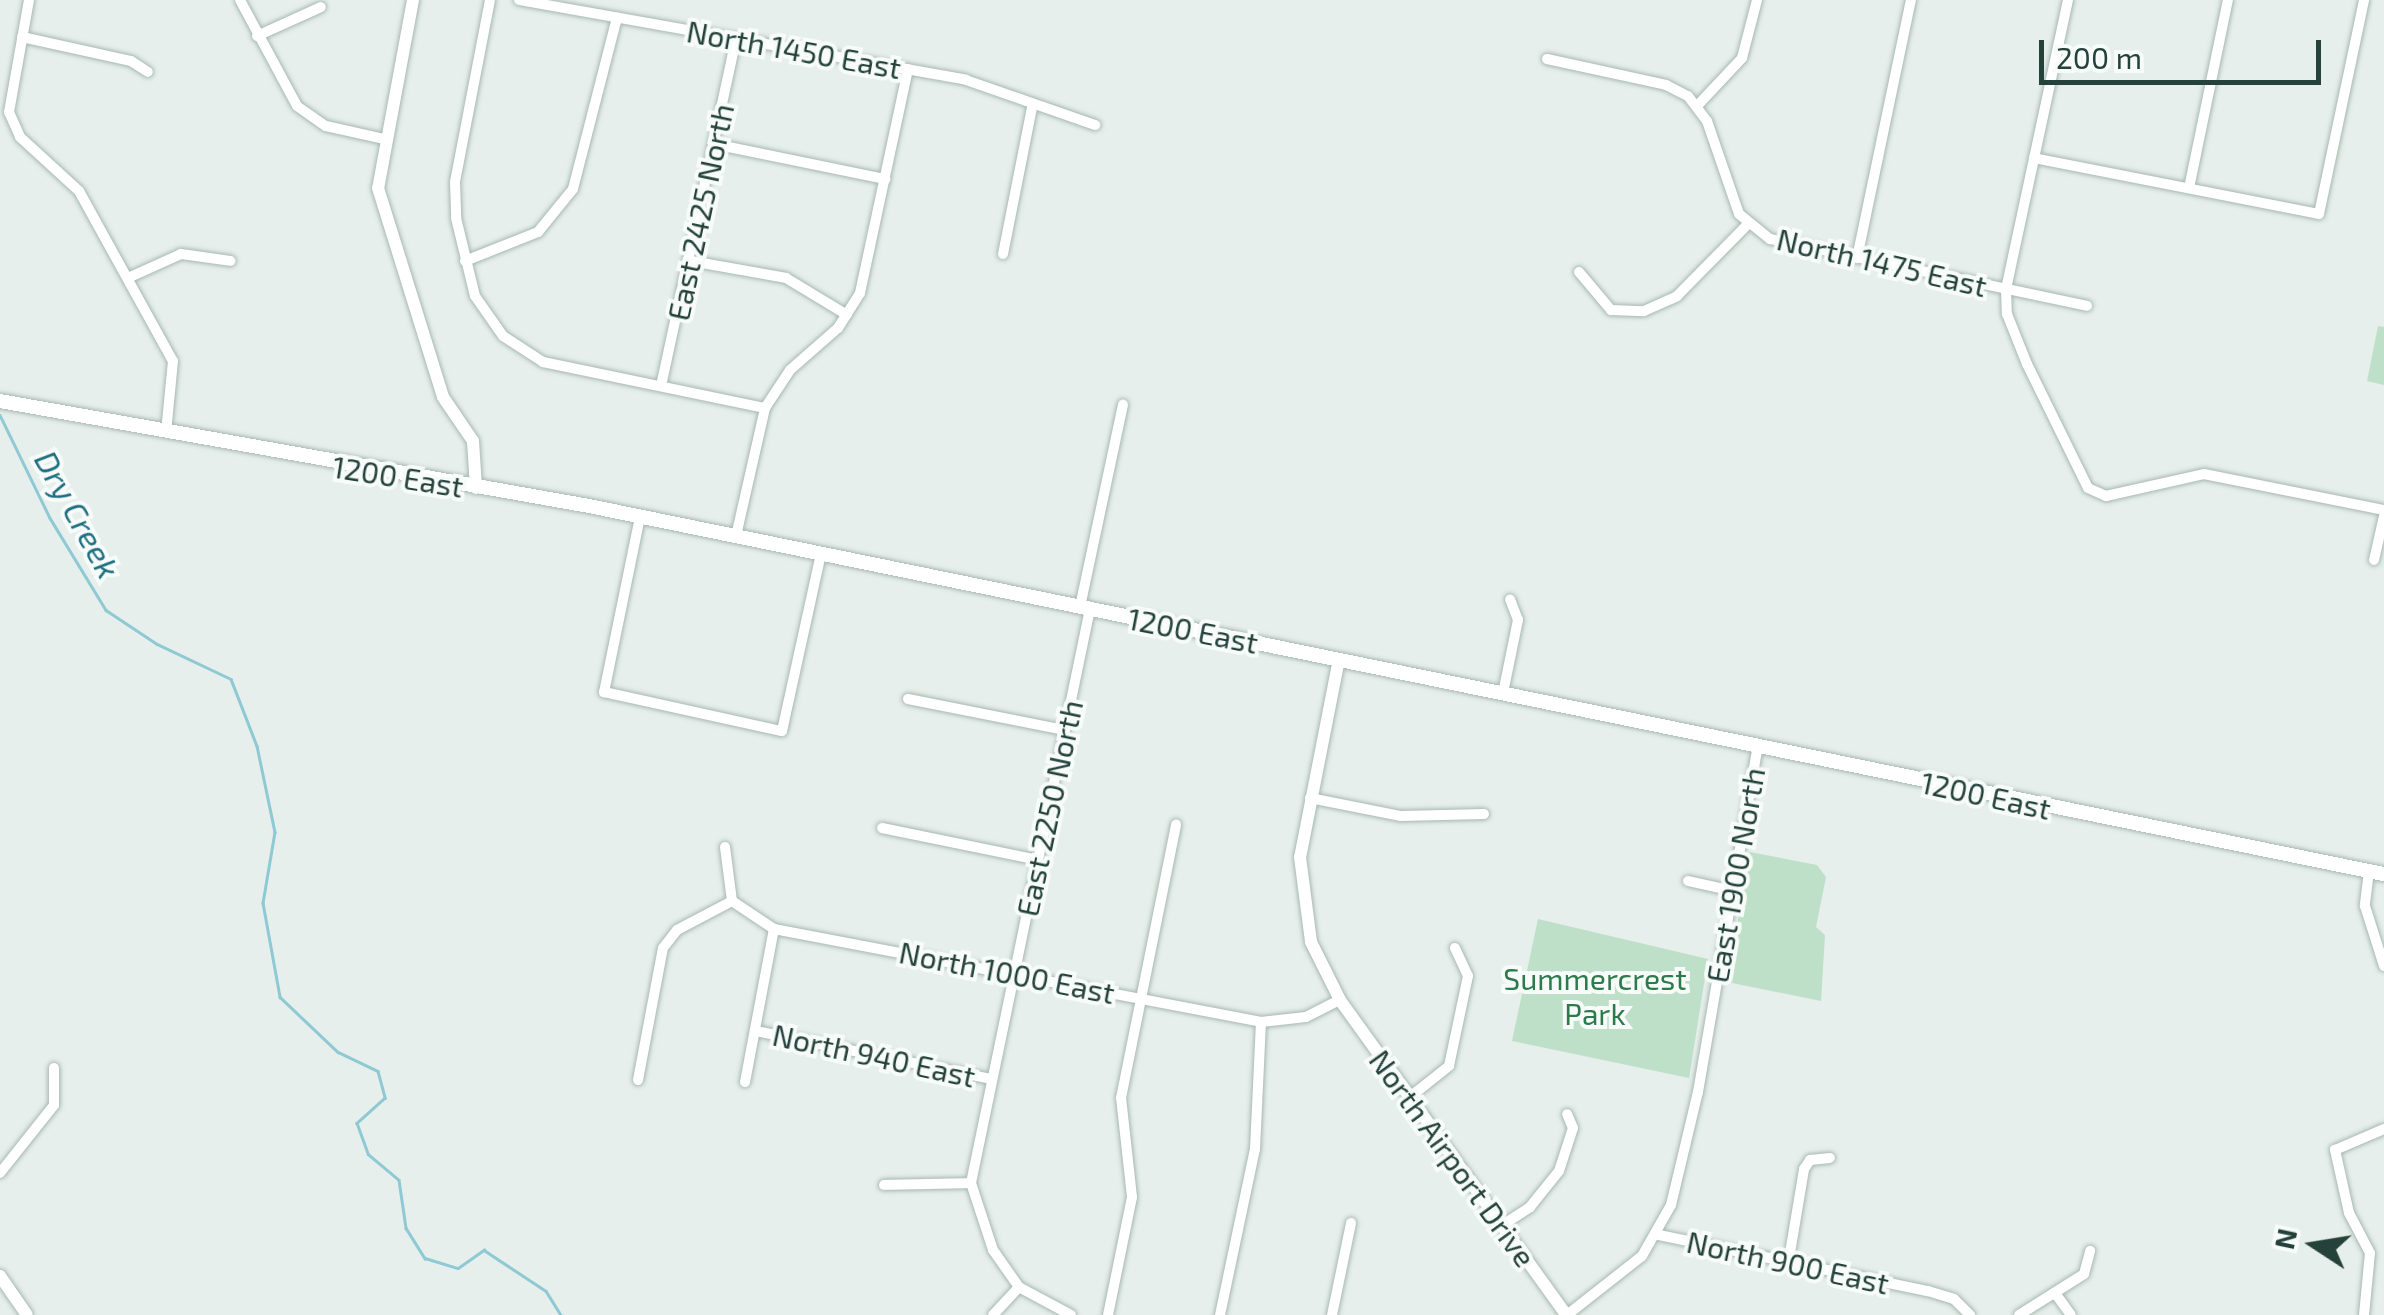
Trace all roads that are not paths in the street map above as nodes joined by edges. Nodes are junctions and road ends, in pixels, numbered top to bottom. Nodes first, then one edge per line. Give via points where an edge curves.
1 (29, 0) edge
2 (240, 0) edge
3 (413, 0) edge
4 (490, 0) edge
5 (518, 0) edge
6 (1757, 0) edge
7 (1911, 0) edge
8 (2068, 0) edge
9 (2228, 0) edge
10 (2364, 0) edge
11 (321, 8) dead end
12 (617, 18) junction
13 (257, 36) junction
14 (22, 37) junction
15 (736, 38) junction
16 (1547, 59) dead end
17 (908, 69) junction
18 (148, 72) dead end
19 (1698, 106) junction
20 (1032, 107) junction
21 (1095, 126) dead end
22 (384, 139) junction
23 (714, 144) junction
24 (2034, 158) junction
25 (885, 178) junction
26 (2190, 188) junction
27 (1746, 225) junction
28 (1003, 254) dead end
29 (1857, 258) junction
30 (230, 260) dead end
31 (464, 261) junction
32 (692, 261) junction
33 (1578, 272) dead end
34 (130, 278) junction
35 (2006, 290) junction
36 (2087, 306) dead end
37 (847, 316) junction
38 (661, 386) junction
39 (0, 401) edge
40 (1122, 405) dead end
41 (765, 408) junction
42 (166, 432) junction
43 (476, 488) junction
44 (2384, 513) edge
45 (640, 517) junction
46 (736, 536) junction
47 (821, 554) junction
48 (2374, 560) dead end
49 (1510, 599) dead end
50 (1085, 608) junction
51 (1338, 659) junction
52 (1503, 693) junction
53 (908, 698) dead end
54 (1065, 730) junction
55 (1758, 746) junction
56 (1310, 798) junction
57 (1484, 814) dead end
58 (1176, 824) dead end
59 (882, 828) dead end
60 (725, 847) dead end
61 (1038, 860) junction
62 (2376, 872) edge
63 (1688, 881) dead end
64 (1729, 890) junction
65 (732, 901) junction
66 (774, 929) junction
67 (1455, 948) dead end
68 (2384, 966) edge
69 (1016, 972) junction
70 (1142, 999) junction
71 (1340, 1000) junction
72 (1261, 1022) junction
73 (756, 1031) junction
74 (54, 1068) dead end
75 (992, 1079) junction
76 (638, 1080) dead end
77 (745, 1082) dead end
78 (1410, 1098) junction
79 (1567, 1114) dead end
80 (2384, 1129) edge
81 (1830, 1158) dead end
82 (0, 1173) edge
83 (971, 1182) junction
84 (884, 1185) dead end
85 (1351, 1223) dead end
86 (1501, 1226) junction
87 (1659, 1234) junction
88 (2090, 1251) dead end
89 (1788, 1265) junction
90 (0, 1276) edge
91 (1019, 1287) junction
92 (2055, 1293) junction
93 (28, 1315) edge
94 (993, 1315) edge
95 (1071, 1315) edge
96 (1108, 1315) edge
97 (1220, 1315) edge
98 (1332, 1315) edge
99 (1566, 1315) edge
100 (1970, 1315) edge
101 (2019, 1315) edge
102 (2071, 1315) edge
103 (2364, 1315) edge

1 - 14 street
2 - 13 street
3 - 22 street
4 - 31 street via 455,182
5 - 12 street, North 1450 East
6 - 19 street via 1742,58
7 - 29 street
8 - 24 street
9 - 26 street
10 - 26 street via 2319,214
11 - 13 street
12 - 15 street, North 1450 East
12 - 31 street via 573,190 538,232
13 - 22 street via 288,94 309,116
14 - 18 street via 132,61
14 - 34 street via 8,112 20,137 79,191
15 - 17 street, North 1450 East
15 - 23 street, East 2425 North
16 - 19 street via 1666,85
17 - 20 street, North 1450 East
17 - 25 street
19 - 27 street, North 1475 East
20 - 21 street, North 1450 East
20 - 28 street
22 - 43 street via 382,214 443,398 473,441
23 - 25 street
23 - 32 street, East 2425 North
24 - 26 street
24 - 35 street
25 - 37 street via 860,293
27 - 29 street, North 1475 East via 1770,239
27 - 33 street via 1677,296 1644,310 1611,310
29 - 35 street, North 1475 East
30 - 34 street via 182,254
31 - 38 street via 475,296 516,344 543,362
32 - 37 street via 786,278
32 - 38 street, East 2425 North
34 - 42 street via 173,361
35 - 36 street, North 1475 East
35 - 44 street via 2007,314 2027,364 2088,488 2106,496 2204,474
37 - 41 street via 790,370
38 - 41 street
39 - 42 main road, 1200 East
40 - 50 street, East 2250 North
41 - 46 street
42 - 43 main road, 1200 East
43 - 45 main road, 1200 East
44 - 48 street
45 - 46 main road, 1200 East
45 - 47 street via 604,692 782,731
46 - 47 main road, 1200 East
47 - 50 main road, 1200 East
49 - 52 street via 1518,620
50 - 51 main road, 1200 East
50 - 54 street, East 2250 North
51 - 52 main road, 1200 East
51 - 56 street, North Airport Drive
52 - 55 main road, 1200 East
53 - 54 street
54 - 61 street, East 2250 North
55 - 62 main road, 1200 East
55 - 64 street, East 1900 North
56 - 57 street via 1401,816
56 - 71 street, North Airport Drive via 1300,857 1304,919
58 - 70 street
59 - 61 street
60 - 65 street
61 - 69 street, East 2250 North
62 - 68 street via 2365,906
63 - 64 street
64 - 87 street, East 1900 North via 1698,1092
65 - 66 street, North 1000 East
65 - 76 street via 677,930 663,948
66 - 69 street, North 1000 East
66 - 73 street
67 - 78 street via 1468,976 1449,1066
69 - 70 street, North 1000 East
69 - 75 street, East 2250 North
70 - 72 street, North 1000 East
70 - 96 street via 1120,1115 1132,1197
71 - 72 street, North 1000 East via 1306,1017
71 - 78 street, North Airport Drive
72 - 97 street via 1255,1149
73 - 75 street, North 940 East
73 - 77 street
74 - 82 street via 54,1105
75 - 83 street, East 2250 North
78 - 86 street, North Airport Drive
79 - 86 street via 1573,1128 1559,1171 1530,1207
80 - 103 street via 2335,1150 2349,1213 2370,1253
81 - 89 street via 1810,1160 1804,1169
83 - 84 street
83 - 91 street via 993,1250
85 - 98 street
86 - 99 street, North Airport Drive
87 - 89 street, North 900 East
87 - 99 street, East 1900 North via 1632,1266
88 - 92 street via 2084,1274
89 - 100 street, North 900 East via 1928,1291 1954,1299
90 - 93 street
91 - 94 street
91 - 95 street
92 - 101 street
92 - 102 street

